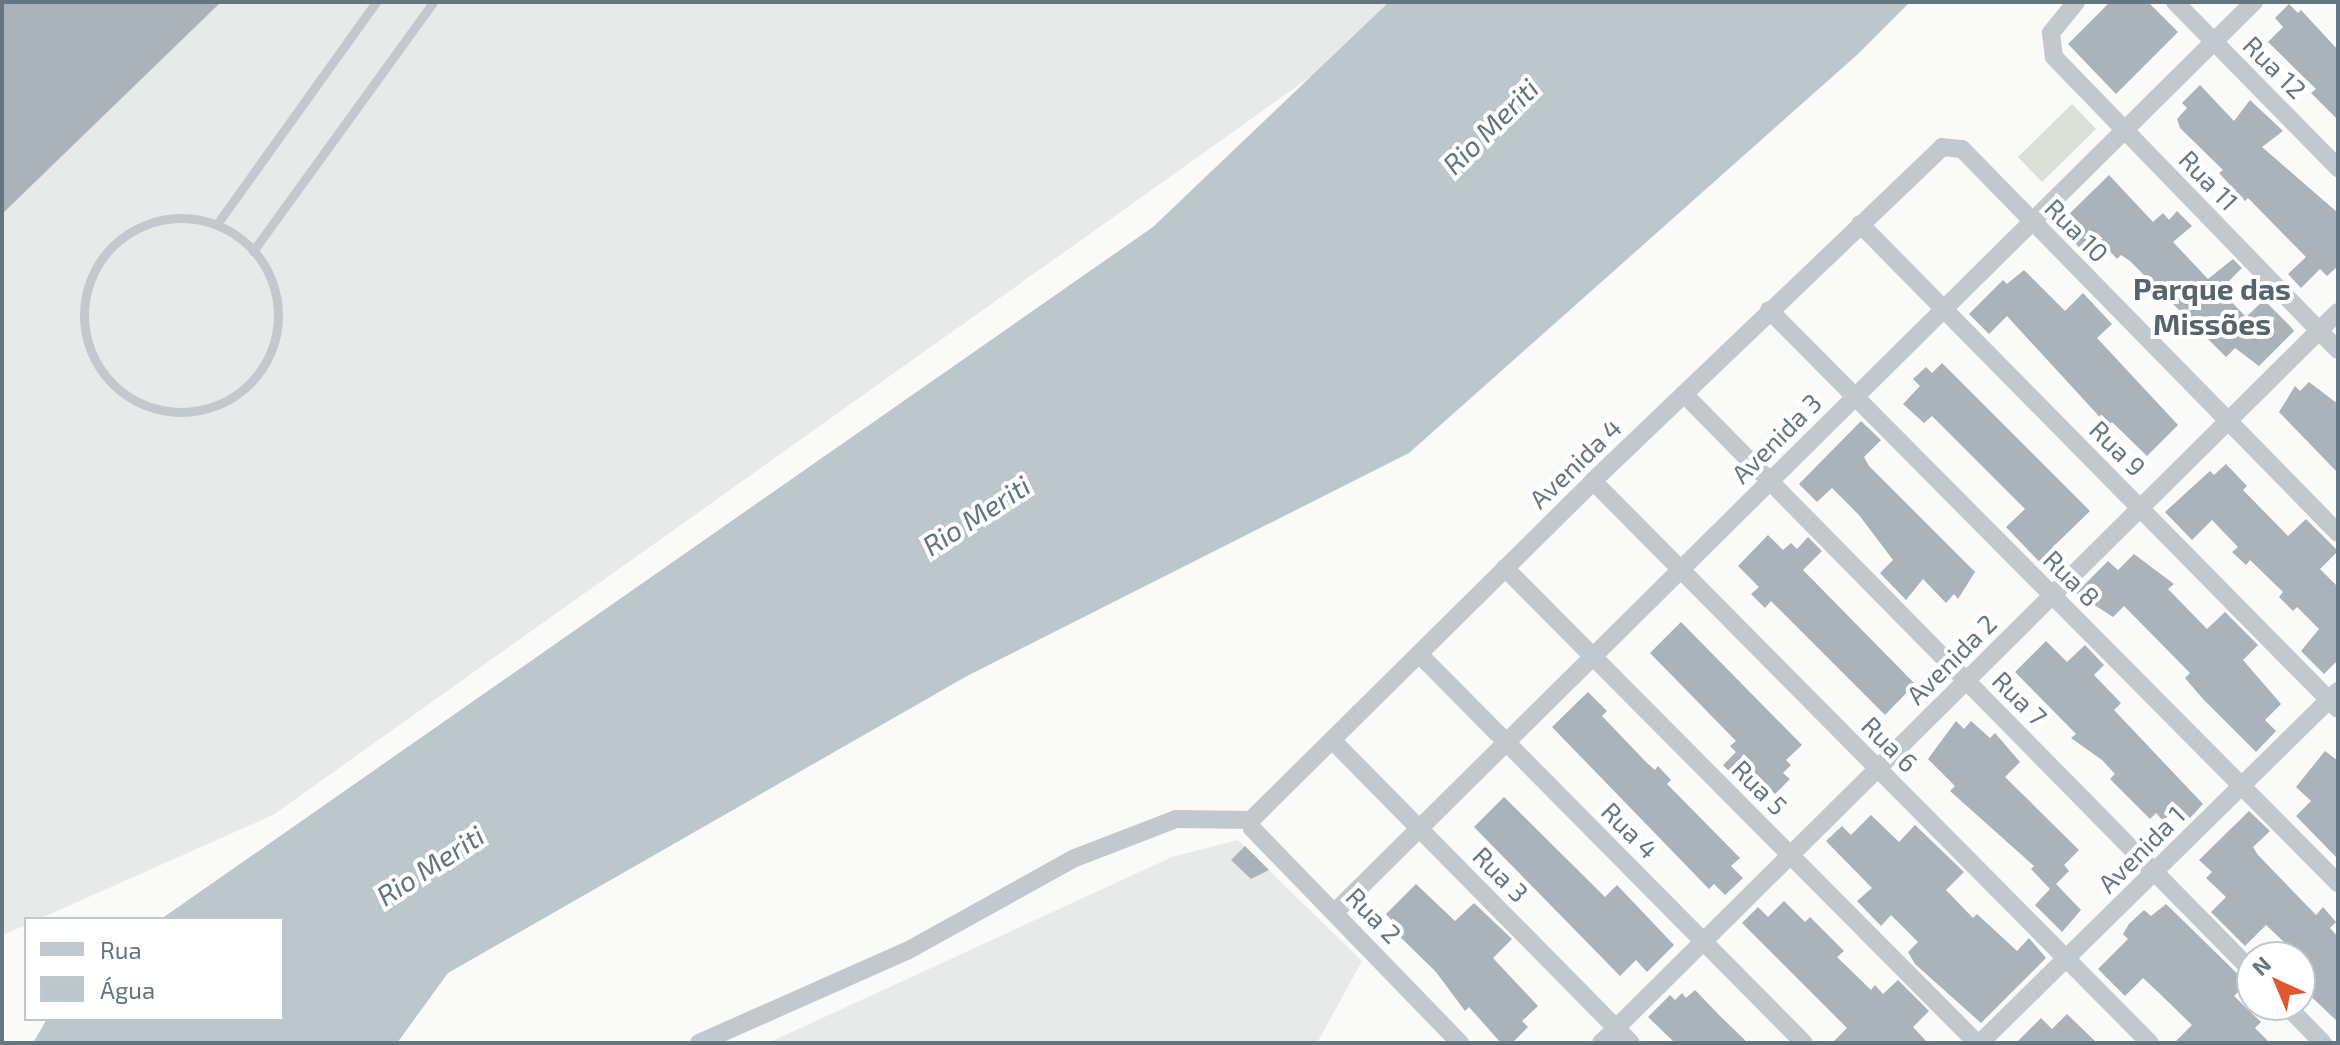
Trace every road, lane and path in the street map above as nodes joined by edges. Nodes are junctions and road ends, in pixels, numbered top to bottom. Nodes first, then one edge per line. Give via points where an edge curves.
1 (376, 2) edge
2 (433, 2) edge
3 (2076, 2) edge
4 (2175, 2) edge
5 (2254, 2) edge
6 (2214, 41) junction
7 (2124, 130) junction
8 (1942, 147) joint
9 (2338, 168) edge
10 (2032, 222) junction
11 (217, 224) junction
12 (1860, 224) junction
13 (253, 251) junction
14 (1944, 309) junction
15 (1769, 310) junction
16 (2338, 312) edge
17 (2319, 331) junction
18 (2338, 350) edge
19 (1684, 394) junction
20 (1855, 397) junction
21 (2229, 420) junction
22 (1593, 481) junction
23 (1770, 481) junction
24 (2140, 508) junction
25 (2338, 533) edge
26 (1505, 568) junction
27 (1681, 570) junction
28 (2052, 595) junction
29 (1419, 654) junction
30 (1593, 657) junction
31 (1966, 680) junction
32 (2335, 700) edge
33 (1333, 741) junction
34 (1506, 742) junction
35 (1878, 768) junction
36 (2242, 786) junction
37 (1251, 822) junction
38 (1420, 829) junction
39 (1790, 855) junction
40 (2154, 872) junction
41 (2338, 883) edge
42 (1335, 912) junction
43 (1703, 941) junction
44 (2236, 955) edge
45 (2066, 959) junction
46 (2302, 1021) edge
47 (1616, 1028) junction
48 (699, 1043) edge
49 (1460, 1043) edge
50 (1601, 1043) edge
51 (1631, 1043) edge
52 (1804, 1043) edge
53 (1978, 1043) edge
54 (2150, 1043) edge
55 (2323, 1043) edge

1 - 11 lane
2 - 13 lane
3 - 7 street, Rua 11 via 2056,23 2049,42 2054,57
4 - 6 street, Rua 12
5 - 6 street, Avenida 3
6 - 7 street, Avenida 3
6 - 9 street, Rua 12
7 - 10 street, Avenida 3
7 - 17 street, Rua 11
8 - 10 street, Rua 10 via 1962,149
8 - 12 street, Avenida 4
10 - 14 street, Avenida 3
10 - 21 street, Rua 10
11 - 13 lane
11 - 13 lane via 187,218 156,221 128,234 105,255 89,282 83,312 87,343 100,371 122,393 151,408 184,412 217,405 245,388 266,362 277,330 277,297
12 - 14 street, Rua 9
12 - 15 street, Avenida 4
14 - 20 street, Avenida 3
14 - 24 street, Rua 9
15 - 19 street, Avenida 4
15 - 20 street, Rua 8
16 - 17 street, Avenida 2
17 - 18 street, Rua 11
17 - 21 street, Avenida 2
19 - 22 street, Avenida 4
19 - 23 street, Rua 7
20 - 23 street, Avenida 3
20 - 28 street, Rua 8
21 - 24 street, Avenida 2
21 - 25 street, Rua 10
22 - 26 street, Avenida 4
22 - 27 street, Rua 6
23 - 27 street, Avenida 3
23 - 31 street, Rua 7
24 - 28 street, Avenida 2
24 - 32 street, Rua 9
26 - 29 street, Avenida 4
26 - 30 street, Rua 5
27 - 30 street, Avenida 3
27 - 35 street, Rua 6
28 - 31 street, Avenida 2
28 - 36 street, Rua 8
29 - 33 street, Avenida 4
29 - 34 street, Rua 4
30 - 34 street, Avenida 3
30 - 39 street, Rua 5
31 - 35 street, Avenida 2
31 - 40 street, Rua 7
32 - 36 street, Avenida 1
33 - 37 street, Avenida 4
33 - 38 street, Rua 3
34 - 38 street, Avenida 3
34 - 43 street, Rua 4
35 - 39 street, Avenida 2
35 - 45 street, Rua 6
36 - 40 street, Avenida 1
36 - 41 street, Rua 8
37 - 42 street, Rua 2
37 - 48 street via 1176,819 1075,858 907,951
38 - 42 street, Avenida 3
38 - 47 street, Rua 3
39 - 43 street, Avenida 2
39 - 53 street, Rua 5
40 - 44 street, Rua 7
40 - 45 street, Avenida 1
42 - 49 street, Rua 2
43 - 47 street, Avenida 2
43 - 52 street, Rua 4
45 - 53 street, Avenida 1
45 - 54 street, Rua 6
46 - 55 street
47 - 50 street, Avenida 2
47 - 51 street, Rua 3

